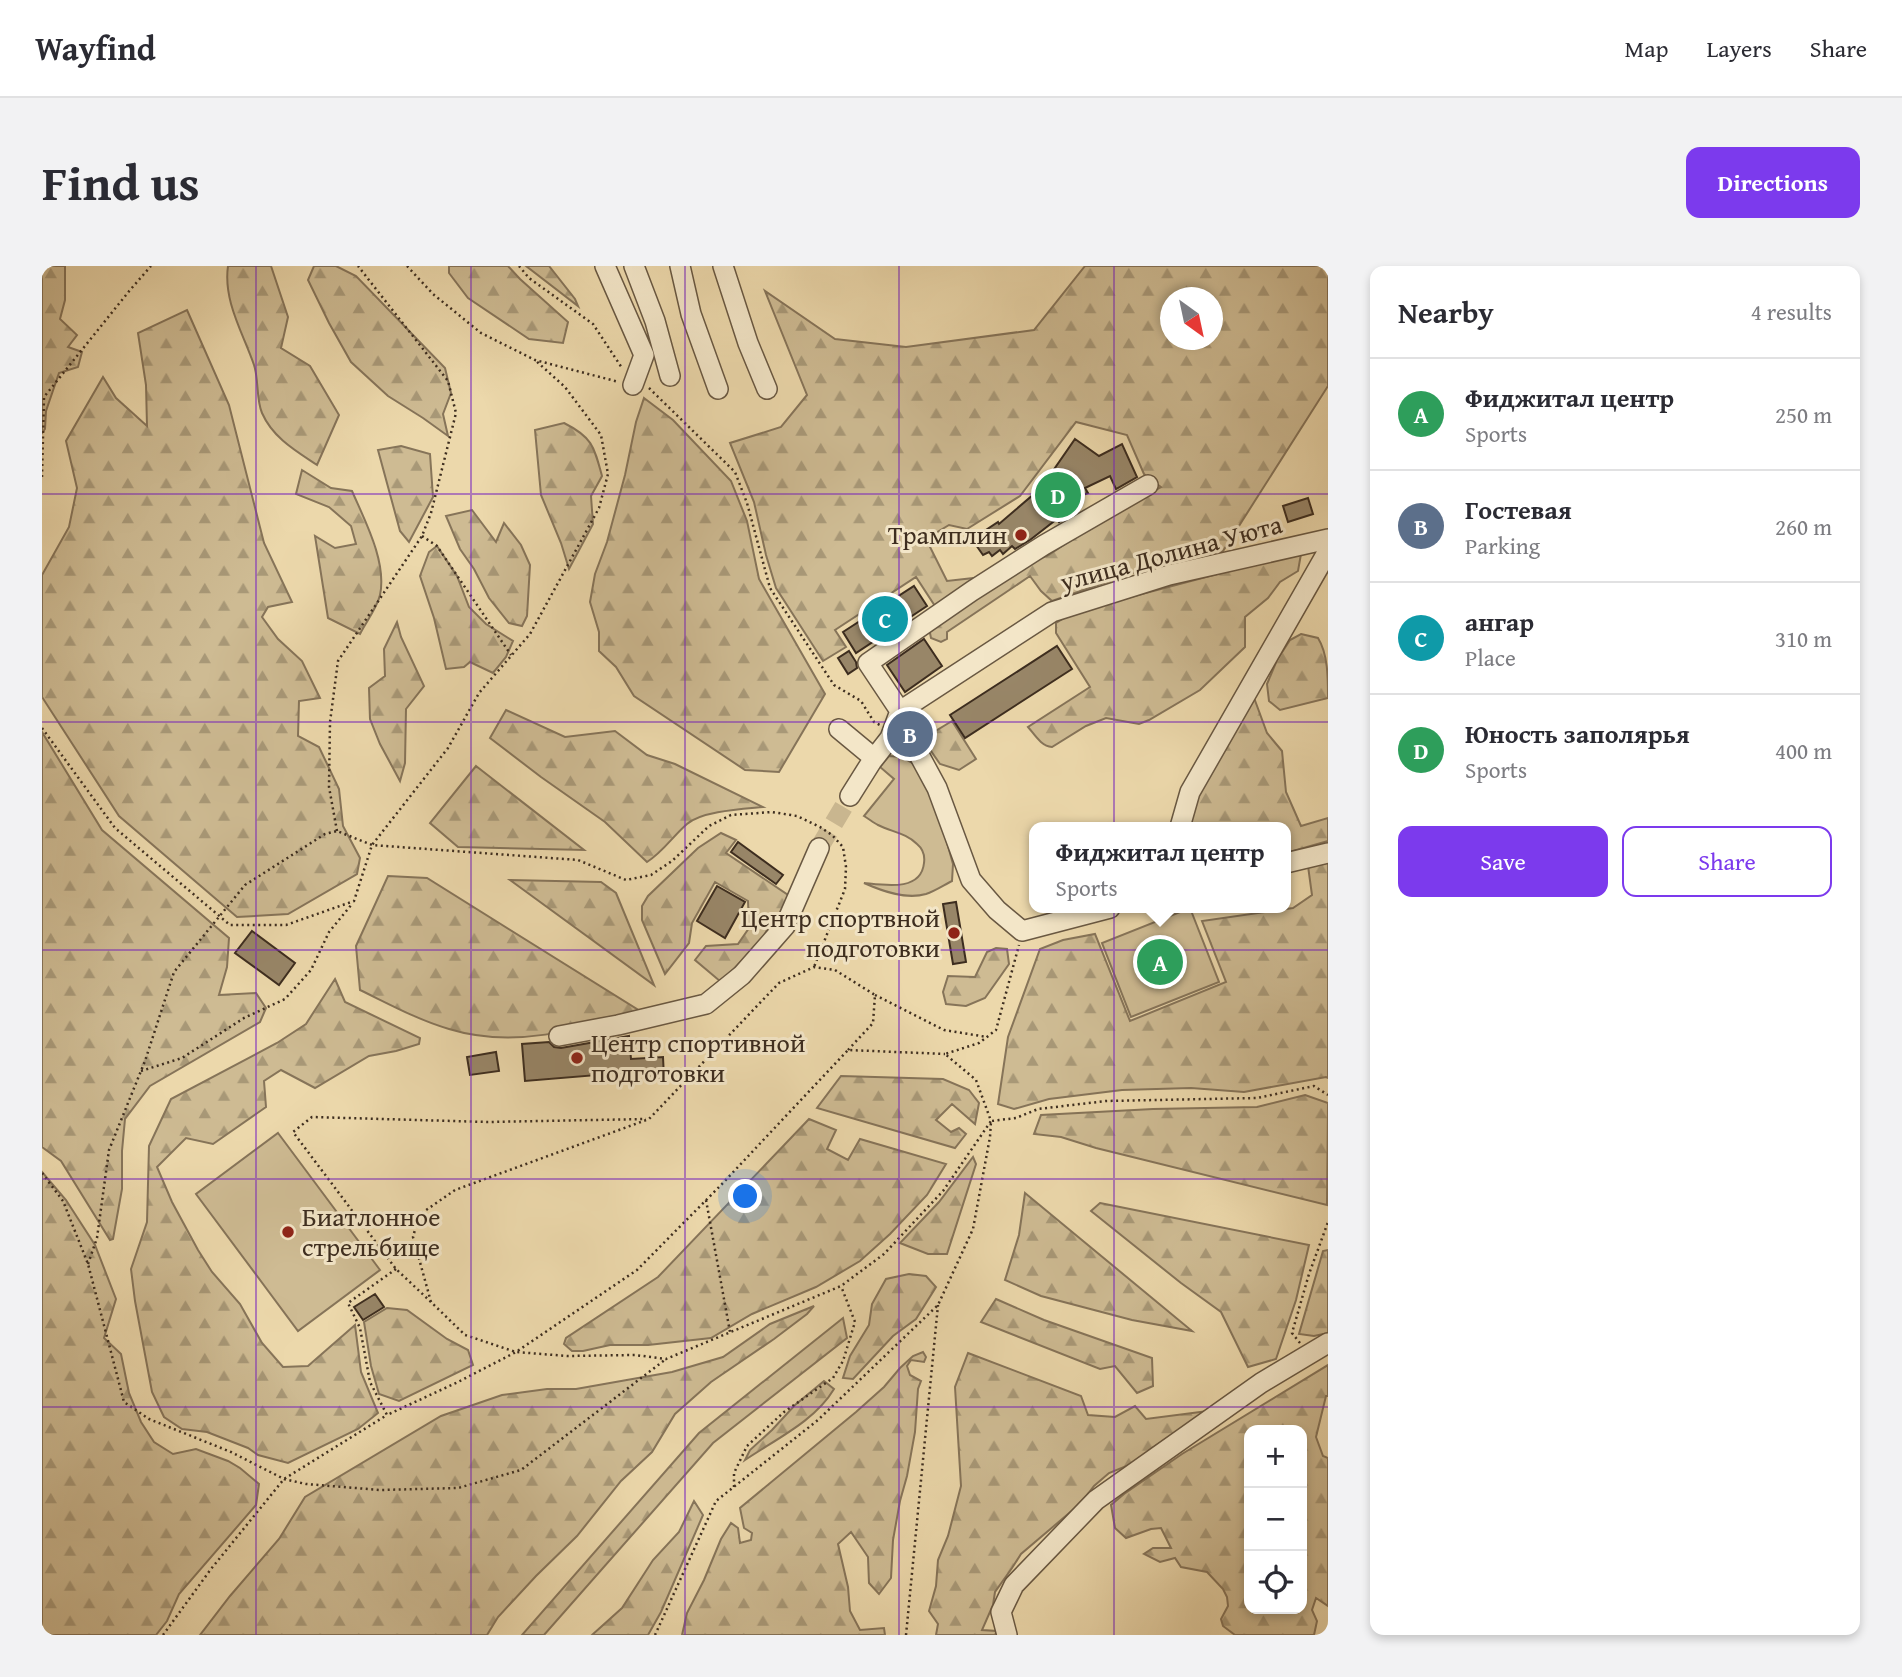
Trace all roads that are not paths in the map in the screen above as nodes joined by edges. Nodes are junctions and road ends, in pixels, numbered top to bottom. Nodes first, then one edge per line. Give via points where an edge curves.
1 (605, 266) edge
2 (634, 266) edge
3 (680, 266) edge
4 (723, 266) edge
5 (670, 376) dead end
6 (634, 385) road end
7 (718, 389) dead end
8 (767, 389) dead end
9 (1148, 485) dead end
10 (1328, 538) edge
11 (1328, 551) edge
12 (900, 711) junction
13 (839, 729) dead end
14 (891, 735) junction
15 (874, 758) junction
16 (850, 796) tunnel mouth
17 (1181, 822) edge
18 (819, 848) tunnel mouth
19 (1328, 853) edge
20 (1291, 862) edge
21 (1091, 913) edge
22 (559, 1036) dead end
23 (1328, 1343) edge
24 (1007, 1635) edge

1 - 6 street via 644,355
2 - 5 street
3 - 7 street via 691,314
4 - 8 street
9 - 12 street, улица Долина Уюта via 1044,545 868,663
10 - 12 street, улица Долина Уюта via 1169,575 1052,612
11 - 17 street via 1190,792
12 - 14 street
13 - 15 street
14 - 15 street
14 - 21 street via 917,751 937,788 971,880 997,910 1022,931
15 - 16 street
18 - 22 street via 785,926 742,975 706,1003
19 - 20 street
23 - 24 street via 1261,1383 1096,1500 1014,1585 1001,1612

